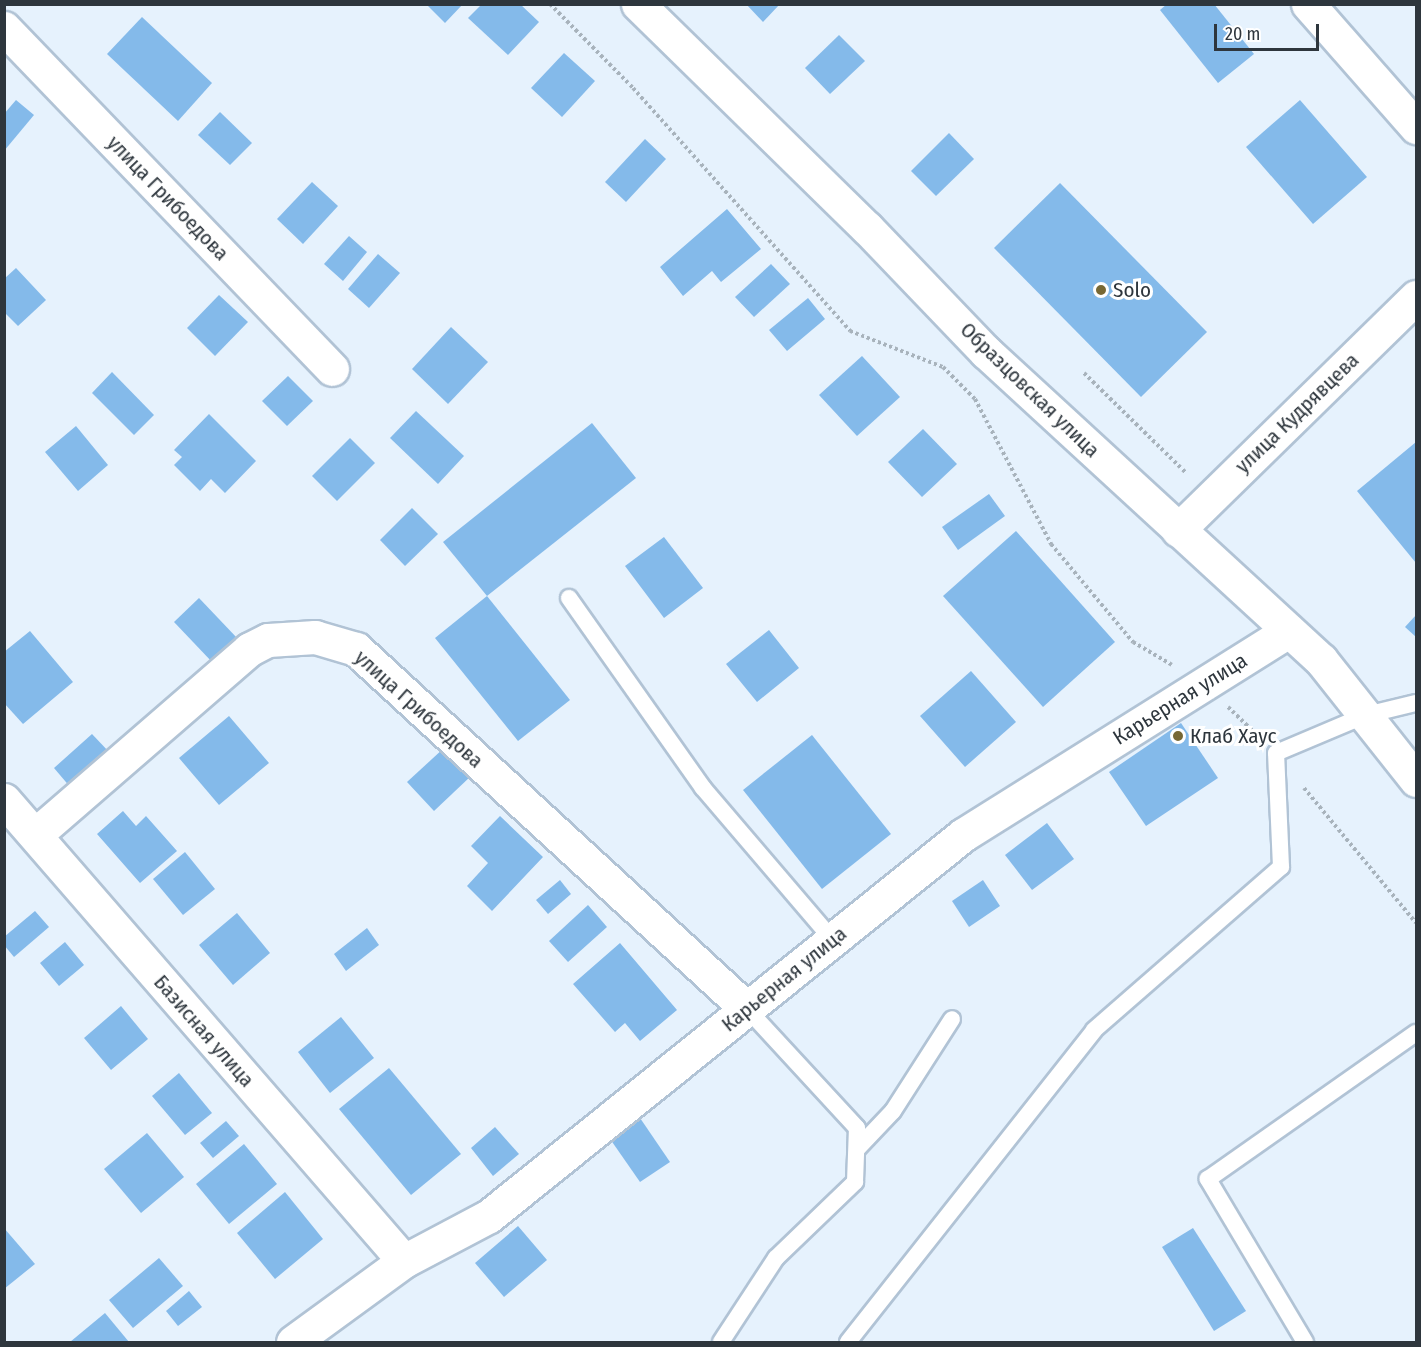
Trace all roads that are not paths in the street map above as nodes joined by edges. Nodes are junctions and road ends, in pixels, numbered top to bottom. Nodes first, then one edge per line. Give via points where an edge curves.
1 (638, 4) edge
2 (1308, 4) edge
3 (4, 28) edge
4 (1416, 127) edge
5 (1416, 297) edge
6 (332, 369) dead end
7 (1178, 530) junction
8 (569, 598) dead end
9 (1288, 631) junction
10 (1416, 703) edge
11 (1366, 715) junction
12 (1416, 780) edge
13 (4, 800) edge
14 (34, 835) junction
15 (832, 939) junction
16 (747, 1009) junction
17 (952, 1019) dead end
18 (1416, 1033) edge
19 (857, 1149) junction
20 (404, 1261) junction
21 (1299, 1339) edge
22 (293, 1342) edge
23 (721, 1342) edge
24 (848, 1342) edge

1 - 7 street, Образцовская улица via 867,228 986,352
2 - 4 street
3 - 6 street, улица Грибоедова
5 - 7 street, улица Кудрявцева
7 - 9 street, Образцовская улица
8 - 15 lane via 703,788
9 - 11 street, Образцовская улица via 1321,660
9 - 15 street, Карьерная улица via 963,836
10 - 11 lane
11 - 12 street, Образцовская улица
11 - 24 lane via 1276,753 1281,867 1094,1030
13 - 14 street, Базисная улица
14 - 16 street, улица Грибоедова via 250,649 268,640 315,638 356,649
14 - 20 street, Базисная улица
15 - 16 street, Карьерная улица
16 - 19 lane via 857,1128
16 - 20 street, Карьерная улица via 489,1216
17 - 19 lane via 893,1111
18 - 21 lane via 1208,1179
19 - 23 lane via 855,1182 776,1258
20 - 22 street, Карьерная улица

